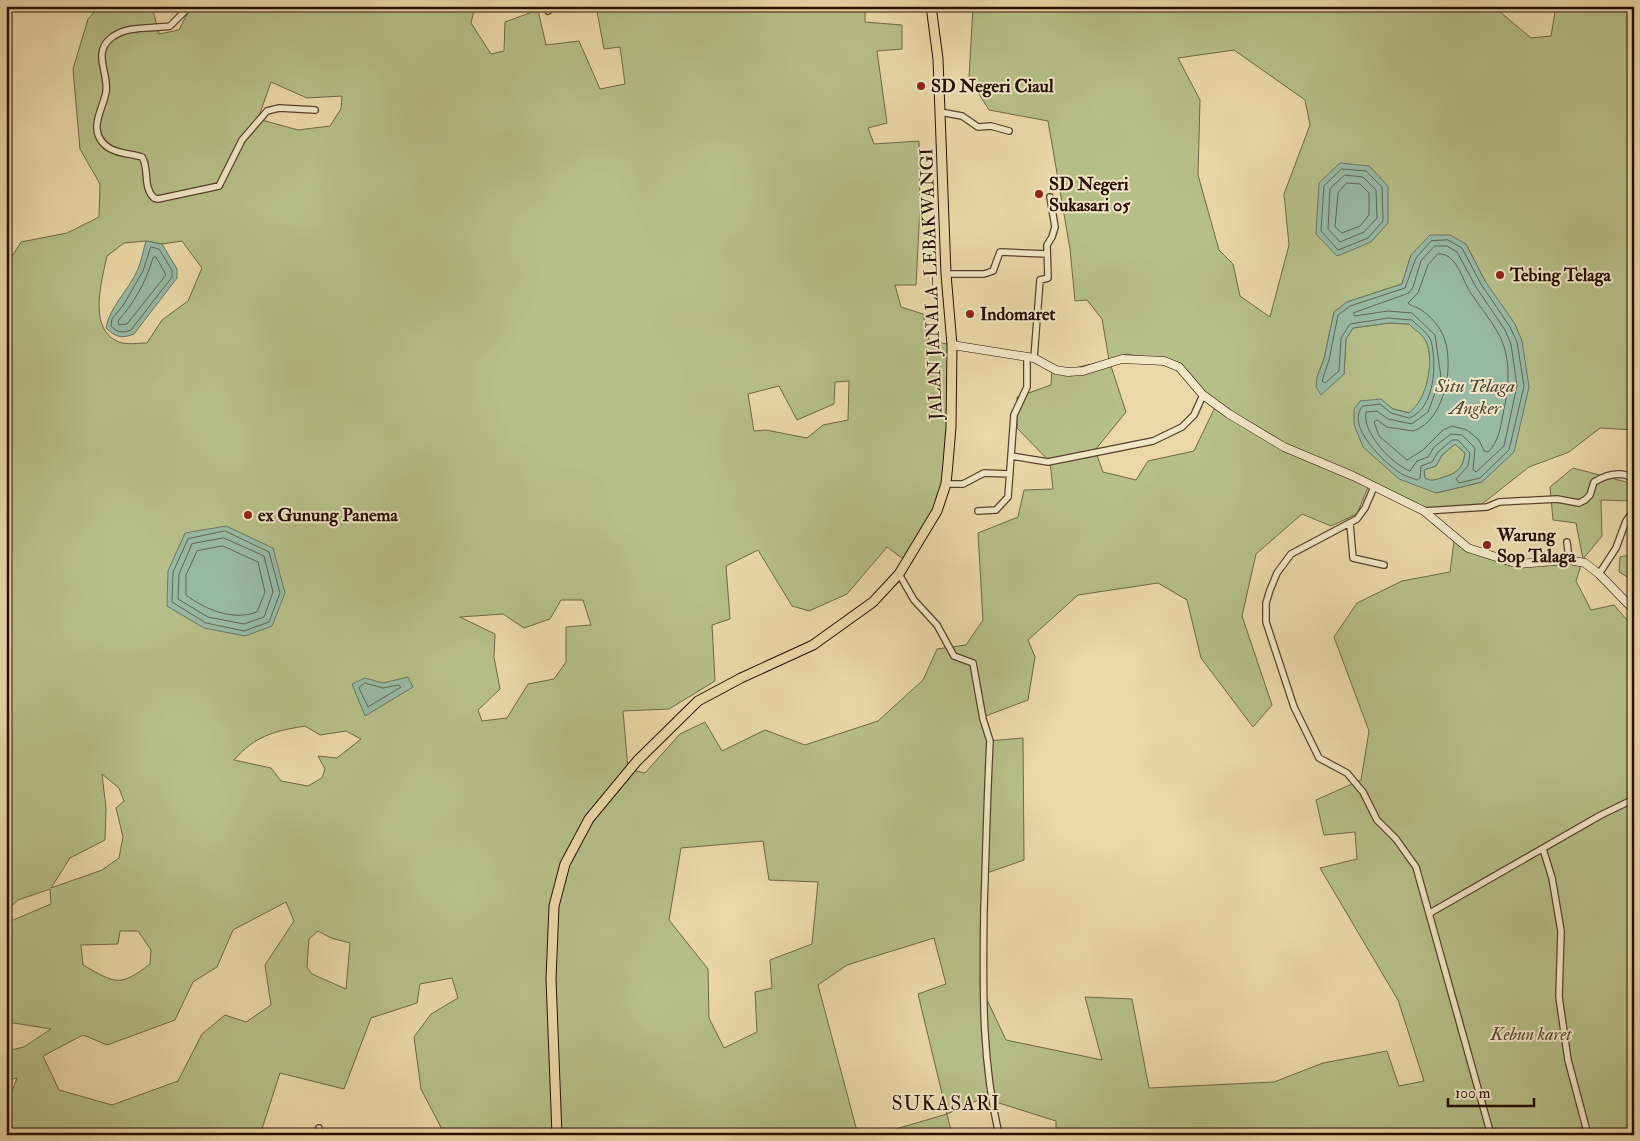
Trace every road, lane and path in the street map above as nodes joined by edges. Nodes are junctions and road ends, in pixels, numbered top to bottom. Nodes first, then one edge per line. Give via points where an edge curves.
1 (190, 6) edge
2 (931, 6) edge
3 (315, 110) dead end
4 (940, 112) junction
5 (1009, 131) dead end
6 (1050, 197) dead end
7 (1047, 254) junction
8 (946, 274) junction
9 (952, 345) junction
10 (1030, 357) junction
11 (1203, 395) junction
12 (1011, 456) junction
13 (1010, 474) junction
14 (1634, 479) edge
15 (946, 484) junction
16 (1374, 487) junction
17 (1634, 510) edge
18 (978, 511) dead end
19 (1424, 511) junction
20 (1350, 524) junction
21 (1567, 542) dead end
22 (1569, 560) junction
23 (1384, 565) dead end
24 (899, 574) junction
25 (1599, 574) junction
26 (1634, 610) edge
27 (1634, 799) edge
28 (1544, 849) junction
29 (1430, 913) junction
30 (557, 1135) edge
31 (999, 1135) edge
32 (1491, 1135) edge
33 (1588, 1135) edge

1 - 3 street via 170,26 118,33 110,38 102,51 106,91 97,120 97,133 110,148 142,157 149,193 154,198 219,186 242,140 267,111 279,108
2 - 4 main road, JALAN JANALA–LEBAKWANGI
4 - 5 street via 962,116 978,127 991,126
4 - 8 main road, JALAN JANALA–LEBAKWANGI
6 - 7 street via 1055,227 1047,245
7 - 8 street via 1000,252 993,272
7 - 10 street via 1048,278 1040,280
8 - 9 main road, JALAN JANALA–LEBAKWANGI
9 - 10 street
9 - 15 main road, JALAN JANALA–LEBAKWANGI via 952,427
10 - 11 street via 1056,370 1068,372 1084,371 1122,359 1164,361 1179,366
10 - 12 street via 1027,387 1014,415
11 - 12 street via 1194,415 1182,427 1153,441 1048,462
11 - 16 street via 1284,447
12 - 13 street
13 - 15 street via 984,473 963,484
13 - 18 street via 1008,498 1003,505 996,510
14 - 19 street via 1619,474 1604,476 1594,482 1590,495 1579,503 1557,500 1499,502 1487,507
15 - 24 main road, JALAN JANALA–LEBAKWANGI via 937,511
16 - 19 street
16 - 20 street via 1365,508
17 - 25 street
19 - 22 street via 1461,543 1484,555 1518,564
20 - 23 street via 1352,558
20 - 29 street via 1291,554 1270,590 1266,622 1294,707 1319,758 1347,773 1363,792 1377,820 1416,867
21 - 22 street
22 - 25 street via 1585,563
24 - 30 main road, JALAN JANALA–LEBAKWANGI via 873,602 813,645 698,701 637,761 589,819 565,864 554,906 551,980
24 - 31 street via 954,656 973,663 990,741 983,970 985,1054 989,1092
25 - 26 street
27 - 28 street
28 - 29 street
28 - 33 street via 1561,931 1559,997 1568,1060
29 - 32 street

